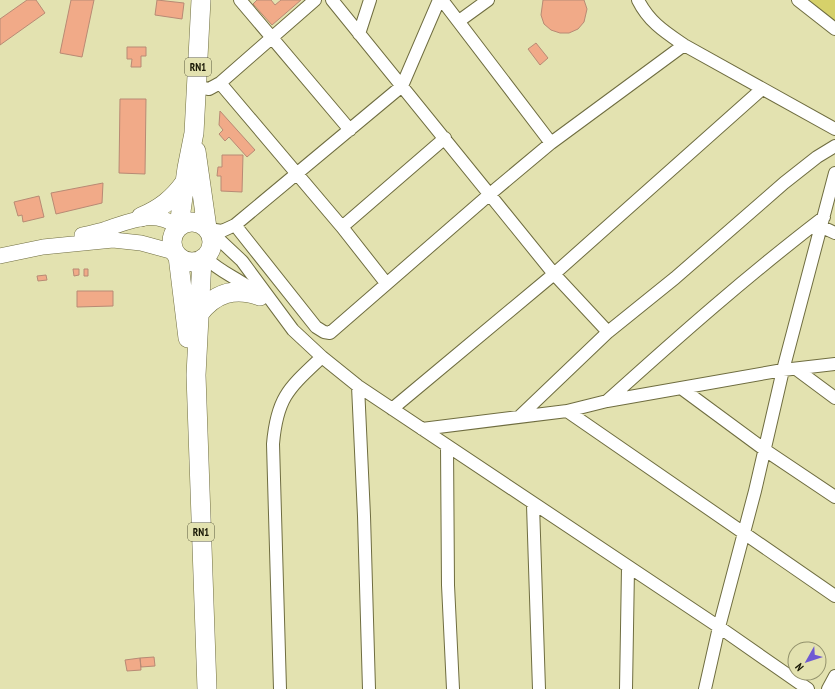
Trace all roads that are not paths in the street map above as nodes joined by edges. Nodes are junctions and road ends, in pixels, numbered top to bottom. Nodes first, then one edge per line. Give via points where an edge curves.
1 (202, 0) edge
2 (240, 0) edge
3 (315, 0) edge
4 (332, 0) edge
5 (370, 0) edge
6 (438, 0) edge
7 (442, 0) edge
8 (488, 0) edge
9 (638, 0) edge
10 (798, 0) edge
11 (459, 21) junction
12 (835, 28) edge
13 (358, 34) junction
14 (273, 39) junction
15 (684, 45) junction
16 (220, 84) junction
17 (402, 86) junction
18 (196, 87) junction
19 (762, 88) junction
20 (835, 129) edge
21 (350, 130) junction
22 (194, 133) junction
23 (445, 138) junction
24 (551, 143) junction
25 (835, 146) edge
26 (835, 173) edge
27 (297, 174) junction
28 (185, 181) junction
29 (490, 194) junction
30 (141, 217) junction
31 (823, 222) junction
32 (235, 225) junction
33 (178, 226) junction
34 (342, 228) junction
35 (208, 229) junction
36 (835, 233) edge
37 (43, 247) junction
38 (176, 254) junction
39 (0, 256) edge
40 (204, 258) junction
41 (554, 274) junction
42 (386, 283) junction
43 (260, 296) junction
44 (199, 314) junction
45 (281, 316) junction
46 (608, 332) junction
47 (322, 357) junction
48 (835, 364) edge
49 (796, 369) junction
50 (783, 370) junction
51 (196, 375) junction
52 (358, 386) junction
53 (681, 388) junction
54 (835, 398) edge
55 (607, 401) junction
56 (392, 409) junction
57 (567, 411) junction
58 (519, 417) junction
59 (422, 429) junction
60 (447, 446) junction
61 (765, 450) junction
62 (835, 497) edge
63 (533, 504) junction
64 (744, 535) junction
65 (628, 568) junction
66 (835, 596) edge
67 (719, 627) junction
68 (835, 676) edge
69 (207, 689) edge
70 (280, 689) edge
71 (369, 689) edge
72 (453, 689) edge
73 (539, 689) edge
74 (626, 689) edge
75 (705, 689) edge
76 (808, 689) edge
77 (828, 689) edge

1 - 18 main road, RN1
2 - 14 street
3 - 14 street
4 - 13 street
5 - 13 street
6 - 17 street
7 - 11 street
8 - 11 street
9 - 15 street via 650,19
10 - 12 street
11 - 24 street
13 - 17 street
14 - 16 street
14 - 21 street
15 - 19 street
15 - 24 street
16 - 18 street via 209,89
16 - 27 street
17 - 21 street
17 - 23 street
18 - 22 main road, RN1
19 - 20 street
19 - 41 street
21 - 27 street
22 - 28 main road, RN1
22 - 35 main road, RN1
23 - 29 street
23 - 34 street
24 - 29 street
25 - 46 street via 784,183 675,278
26 - 31 street
27 - 32 street
27 - 34 street
28 - 30 main road via 167,203
28 - 33 main road, RN1
29 - 41 street
29 - 42 street
30 - 33 street via 164,219
30 - 37 street
31 - 36 street
31 - 50 street
31 - 55 street via 768,260
32 - 35 street via 222,231
32 - 42 street via 316,327 324,332 333,331
33 - 35 main road via 190,221
33 - 38 main road, RN1 via 172,242
34 - 42 street
35 - 40 main road, RN1 via 212,242 209,253
35 - 45 street via 242,261 270,296
37 - 38 street via 113,240 141,243
37 - 39 street
38 - 40 main road via 190,262
38 - 51 main road, RN1 via 188,341
40 - 43 street via 219,271
40 - 44 main road, RN1
41 - 46 street
41 - 56 street
43 - 44 main road via 249,292 226,293 206,304
43 - 45 street
44 - 51 main road, RN1
45 - 47 street
46 - 58 street
47 - 52 street
47 - 70 street via 285,395 275,425 273,444
48 - 49 street
49 - 50 street
49 - 54 street
50 - 53 street
50 - 61 street
51 - 69 main road, RN1
52 - 56 street
52 - 71 street
53 - 55 street
53 - 61 street
55 - 57 street
56 - 59 street
57 - 58 street
57 - 64 street
58 - 59 street
59 - 60 street
60 - 63 street
60 - 72 street via 448,585
61 - 62 street
61 - 64 street
63 - 65 street
63 - 73 street
64 - 66 street
64 - 67 street
65 - 67 street
65 - 74 street
67 - 75 street
67 - 76 street
68 - 77 street

